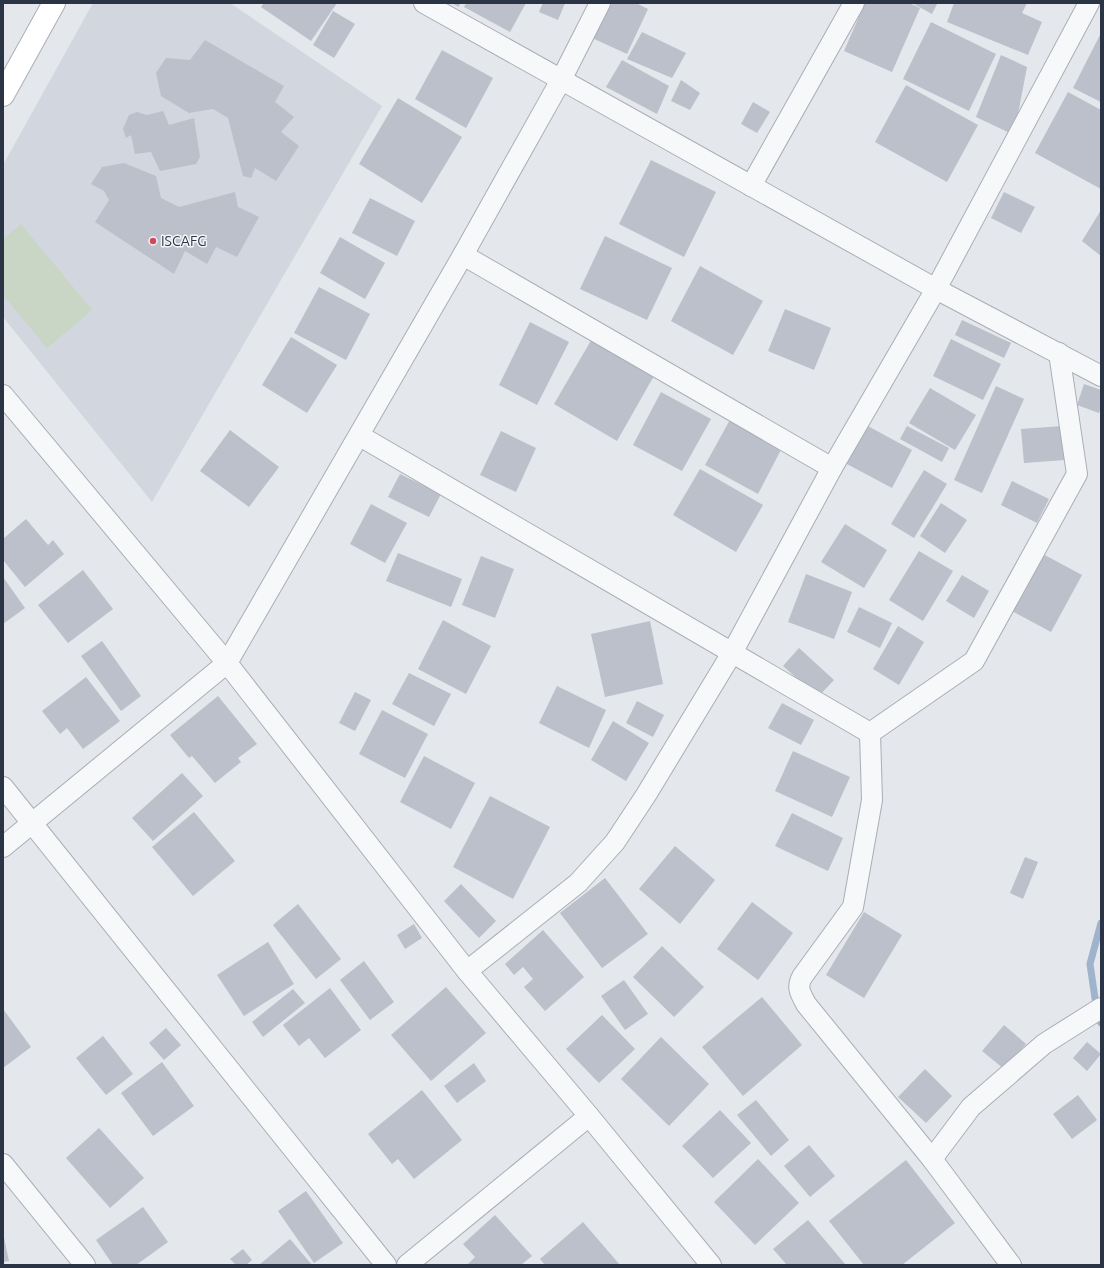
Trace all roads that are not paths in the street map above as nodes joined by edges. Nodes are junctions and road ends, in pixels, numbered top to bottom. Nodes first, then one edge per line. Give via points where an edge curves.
1 (54, 3) edge
2 (424, 3) edge
3 (600, 3) edge
4 (854, 3) edge
5 (1090, 3) edge
6 (561, 80) junction
7 (3, 95) edge
8 (751, 186) junction
9 (463, 255) junction
10 (936, 289) junction
11 (1059, 353) junction
12 (1101, 376) edge
13 (3, 395) edge
14 (360, 436) junction
15 (832, 468) junction
16 (732, 653) junction
17 (227, 663) junction
18 (870, 733) junction
19 (3, 787) edge
20 (33, 823) junction
21 (3, 847) edge
22 (467, 971) junction
23 (1101, 1008) edge
24 (589, 1116) junction
25 (932, 1159) junction
26 (3, 1164) edge
27 (85, 1265) edge
28 (386, 1265) edge
29 (407, 1265) edge
30 (711, 1265) edge
31 (1011, 1265) edge

1 - 7 street
2 - 6 street
3 - 6 street
4 - 8 street
5 - 10 street
6 - 8 street
6 - 9 street
8 - 10 street
9 - 14 street
9 - 15 street
10 - 11 street
10 - 15 street
11 - 12 street
11 - 18 street via 1077,474 974,661
13 - 17 street
14 - 16 street
14 - 17 street
15 - 16 street
16 - 18 street
16 - 22 street via 615,842 578,883
17 - 20 street
17 - 22 street
18 - 25 street via 872,800 853,907 802,977 798,984 799,992 806,1004
19 - 20 street
20 - 21 street
20 - 28 street
22 - 24 street
23 - 25 street via 1044,1044 971,1107
24 - 29 street
24 - 30 street
25 - 31 street
26 - 27 street

